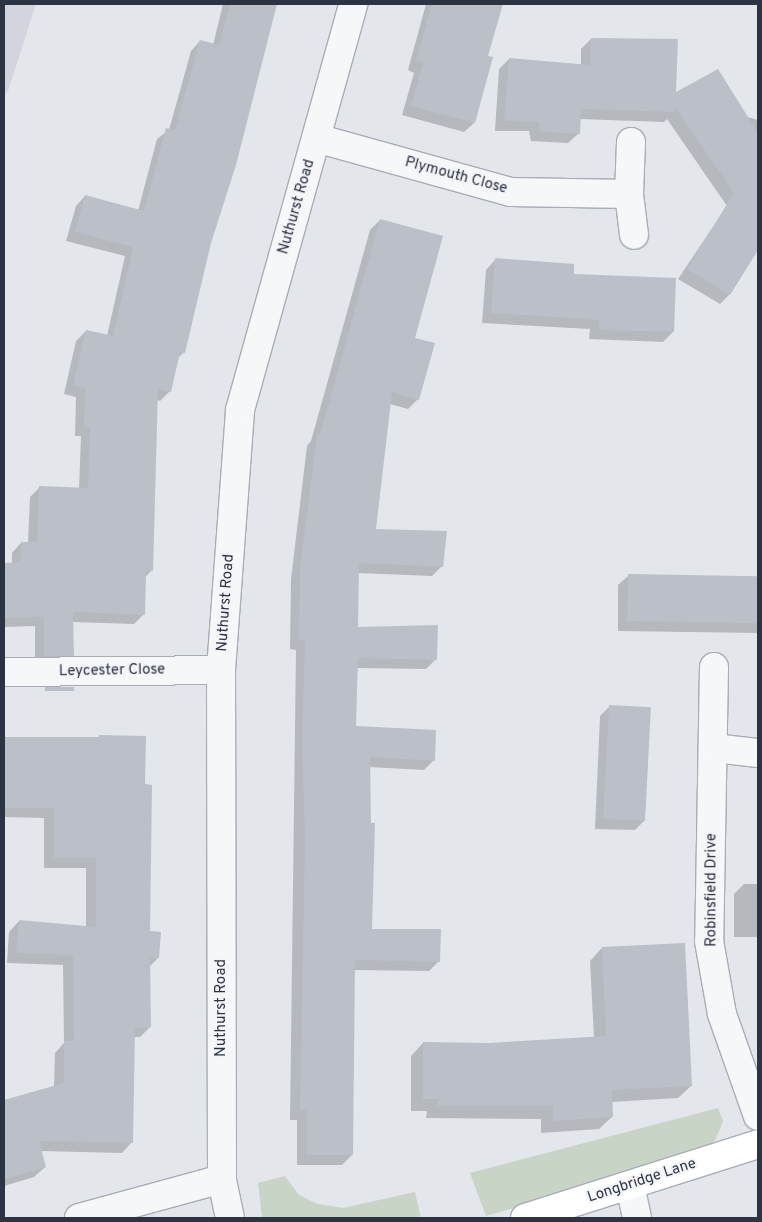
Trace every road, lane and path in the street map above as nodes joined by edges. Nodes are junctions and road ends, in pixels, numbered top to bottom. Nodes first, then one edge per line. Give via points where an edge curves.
1 (353, 4) edge
2 (316, 138) junction
3 (631, 142) dead end
4 (629, 194) junction
5 (634, 235) dead end
6 (714, 667) dead end
7 (221, 670) junction
8 (4, 672) edge
9 (714, 748) junction
10 (758, 753) edge
11 (758, 1116) edge
12 (758, 1144) edge
13 (222, 1179) junction
14 (630, 1185) junction
15 (79, 1218) edge
16 (230, 1218) edge
17 (525, 1218) edge
18 (637, 1218) edge

1 - 2 street, Nuthurst Road
2 - 4 street, Plymouth Close via 511,192
2 - 7 street, Nuthurst Road via 240,410
3 - 4 street
4 - 5 street
6 - 9 street, Robinsfield Drive
7 - 8 street, Leycester Close
7 - 13 street, Nuthurst Road
9 - 10 street
9 - 11 street, Robinsfield Drive via 709,941 722,1014
12 - 14 main road, Longbridge Lane
13 - 15 street
13 - 16 street, Nuthurst Road
14 - 17 main road, Longbridge Lane
14 - 18 street

